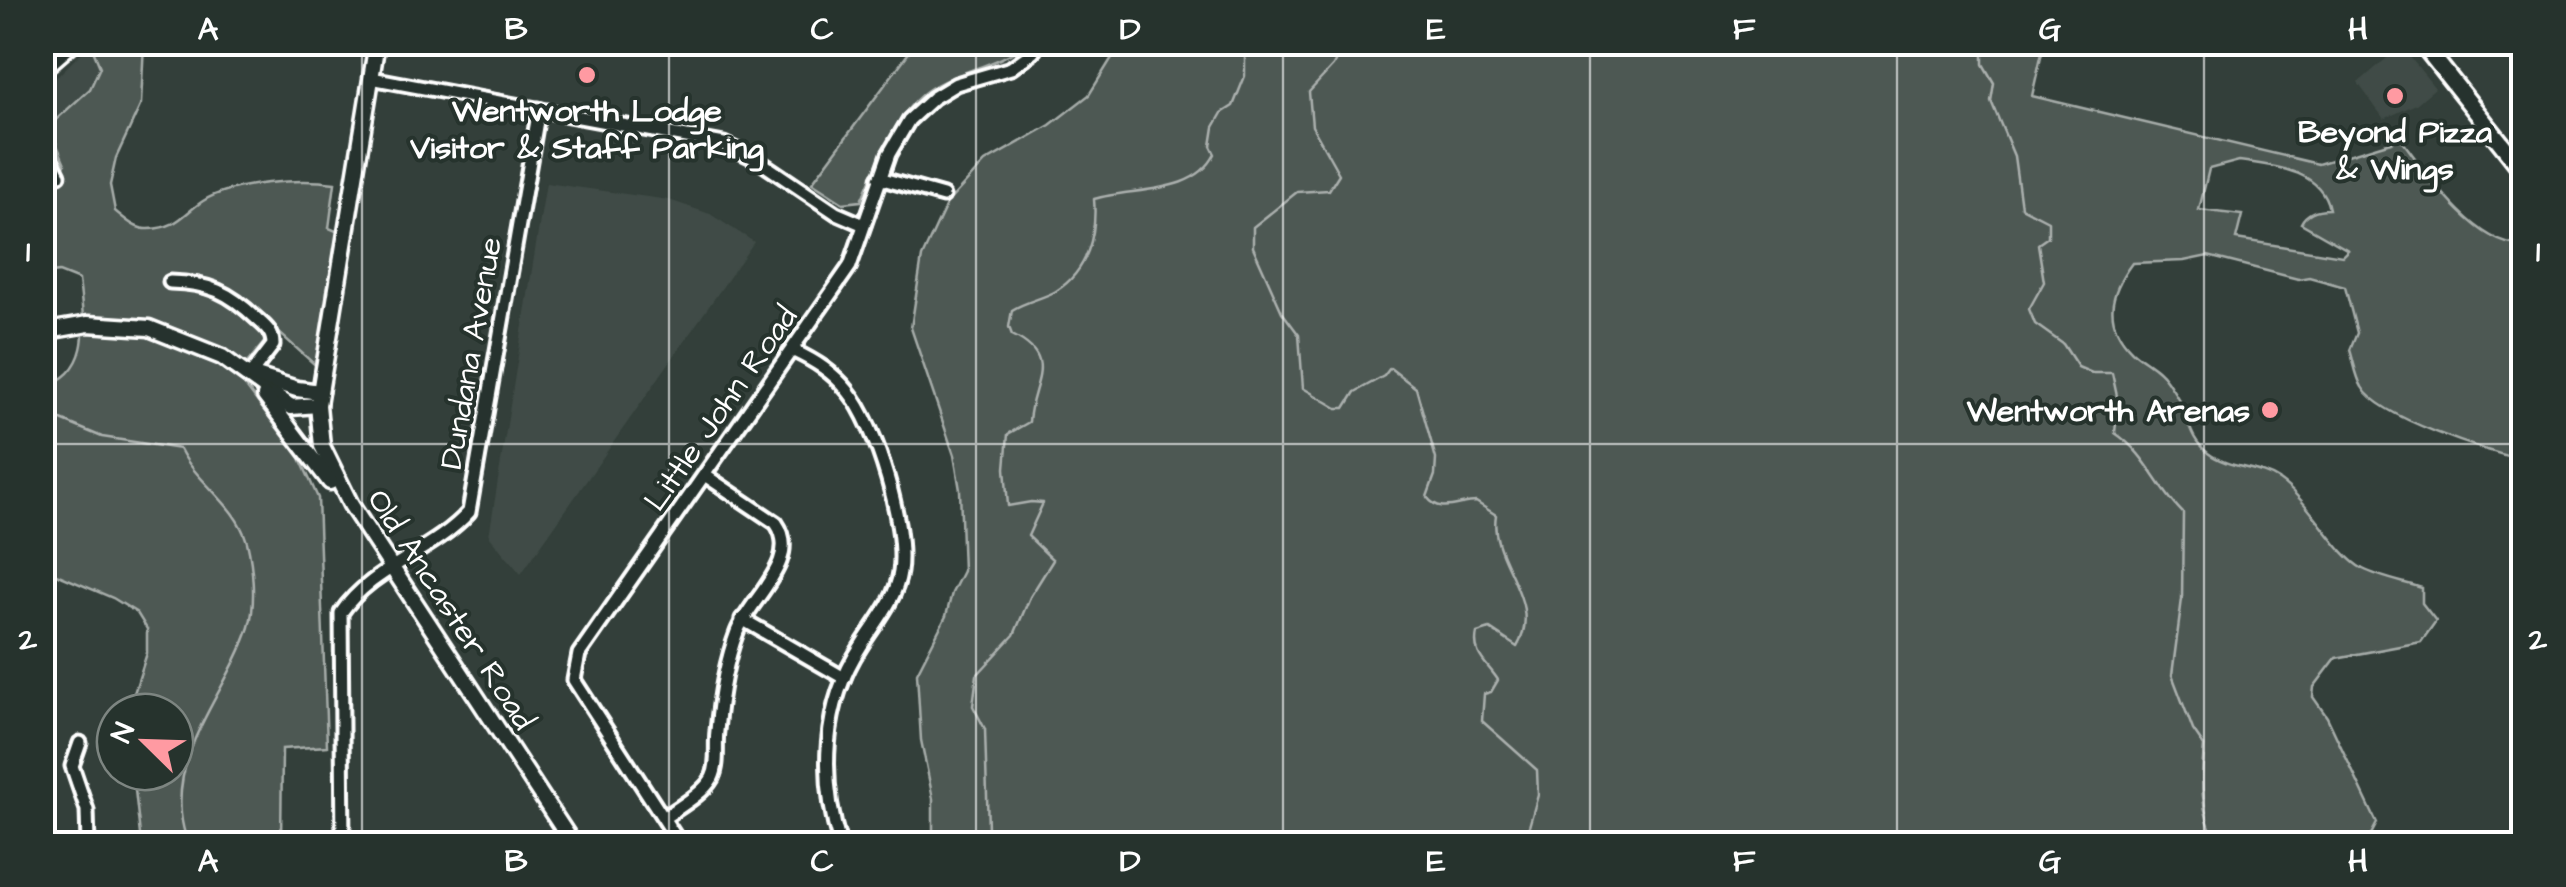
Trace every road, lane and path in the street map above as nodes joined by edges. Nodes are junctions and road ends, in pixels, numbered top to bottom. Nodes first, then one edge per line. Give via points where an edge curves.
1 (73, 42) edge
2 (377, 42) edge
3 (1039, 42) edge
4 (2421, 42) edge
5 (42, 70) edge
6 (372, 78) junction
7 (539, 109) junction
8 (42, 141) edge
9 (2524, 172) edge
10 (59, 175) dead end
11 (880, 178) junction
12 (943, 196) dead end
13 (864, 226) junction
14 (170, 282) dead end
15 (42, 332) edge
16 (794, 350) junction
17 (250, 374) junction
18 (319, 398) junction
19 (706, 476) junction
20 (351, 506) junction
21 (392, 568) junction
22 (742, 619) junction
23 (844, 678) junction
24 (80, 743) dead end
25 (664, 818) junction
26 (88, 844) edge
27 (344, 844) edge
28 (573, 844) edge
29 (680, 844) edge
30 (840, 844) edge

1 - 5 main road
2 - 6 street, Old Ancaster Road
3 - 11 street, Little John Road via 1011,68 956,84 922,106 898,134
4 - 9 main road
6 - 7 street
6 - 18 street, Old Ancaster Road
7 - 13 street via 724,144
7 - 21 street, Dundana Avenue via 473,497 461,520
8 - 10 street
11 - 12 street
11 - 13 street, Little John Road
13 - 16 street, Little John Road via 850,266
14 - 17 street via 220,290 270,332 273,345
15 - 17 street via 88,324 149,328 201,346
16 - 19 street, Little John Road
16 - 23 street via 834,375 866,418 897,514 900,575
17 - 18 street
17 - 20 street
18 - 20 street, Old Ancaster Road via 326,458
19 - 22 street via 783,533 784,556
19 - 25 street, Little John Road via 575,666 574,680
20 - 21 street, Old Ancaster Road
21 - 27 street, Dundana Avenue via 352,596 341,613
21 - 28 street, Old Ancaster Road
22 - 23 street
22 - 25 street via 722,685 712,778
23 - 30 street via 833,712 827,781
24 - 26 street via 72,766 87,810
25 - 29 street, Little John Road

